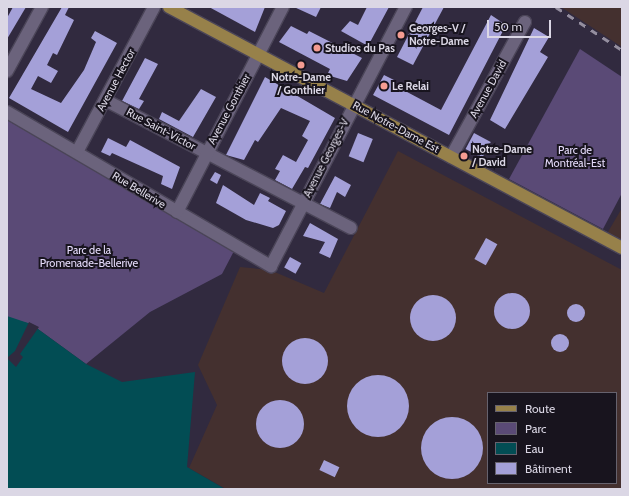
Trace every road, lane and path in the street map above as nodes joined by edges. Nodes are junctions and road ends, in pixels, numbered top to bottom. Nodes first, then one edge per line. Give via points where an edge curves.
1 (42, 7) edge
2 (154, 7) edge
3 (169, 7) edge
4 (283, 7) edge
5 (406, 7) edge
6 (525, 22) dead end
7 (258, 55) junction
8 (7, 71) edge
9 (105, 100) junction
10 (353, 105) junction
11 (7, 112) edge
12 (77, 152) junction
13 (206, 153) junction
14 (452, 157) junction
15 (304, 202) junction
16 (176, 212) junction
17 (351, 228) dead end
18 (622, 248) edge
19 (271, 266) joint

1 - 8 street
2 - 9 street, Avenue Hector
3 - 7 main road, Rue Notre-Dame Est
4 - 7 street, Avenue Gonthier
5 - 10 street, Avenue Georges-V
6 - 14 street, Avenue David
7 - 10 main road, Rue Notre-Dame Est
7 - 13 street, Avenue Gonthier
9 - 12 street, Avenue Hector
9 - 13 street, Rue Saint-Victor
10 - 14 main road, Rue Notre-Dame Est
10 - 15 street, Avenue Georges-V
11 - 12 street, Rue Bellerive
12 - 16 street, Rue Bellerive
13 - 15 street, Rue Saint-Victor
13 - 16 street, Avenue Gonthier
14 - 18 main road, Rue Notre-Dame Est
15 - 17 street, Rue Saint-Victor
15 - 19 street, Avenue Georges-V
16 - 19 street, Rue Bellerive

